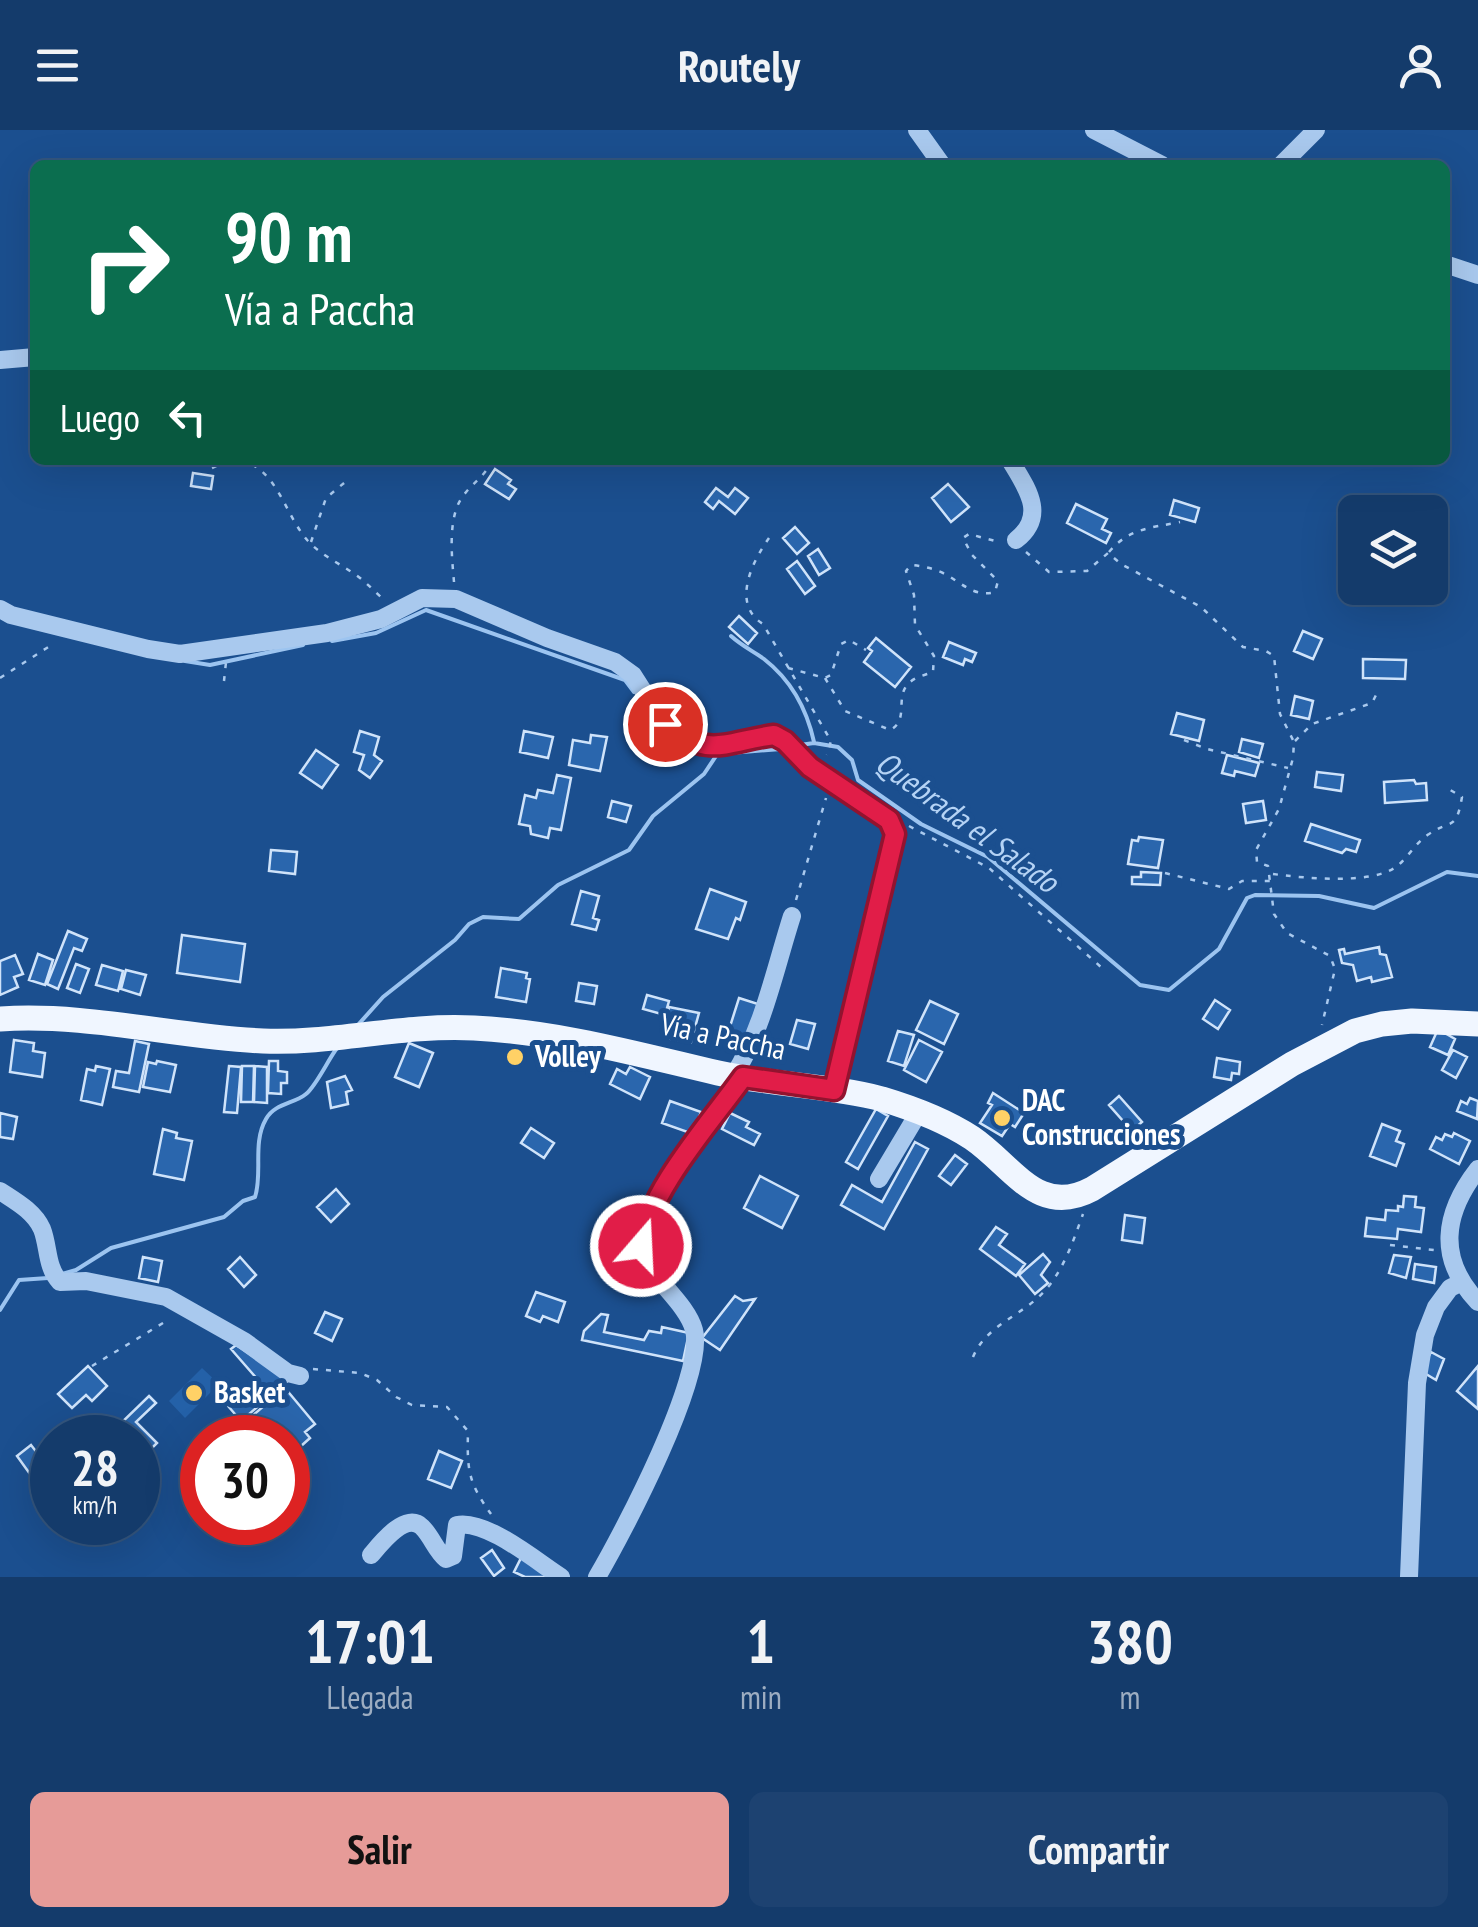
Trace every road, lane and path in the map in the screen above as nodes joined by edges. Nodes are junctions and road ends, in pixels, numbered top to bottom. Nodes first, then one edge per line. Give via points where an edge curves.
1 (916, 130) edge
2 (1094, 130) edge
3 (1316, 130) edge
4 (938, 160) edge
5 (1152, 160) edge
6 (1286, 160) edge
7 (1450, 266) edge
8 (1478, 275) edge
9 (30, 357) edge
10 (0, 360) edge
11 (219, 465) edge
12 (251, 465) edge
13 (490, 465) edge
14 (1013, 465) edge
15 (212, 468) dead end
16 (350, 478) dead end
17 (1180, 522) dead end
18 (769, 538) dead end
19 (1016, 540) junction
20 (311, 543) junction
21 (1108, 553) junction
22 (456, 599) junction
23 (0, 609) edge
24 (395, 610) junction
25 (54, 643) dead end
26 (866, 650) dead end
27 (787, 668) junction
28 (0, 678) edge
29 (825, 678) junction
30 (1379, 689) dead end
31 (1184, 740) dead end
32 (1294, 742) junction
33 (827, 755) dead end
34 (1288, 768) junction
35 (828, 778) junction
36 (1447, 788) dead end
37 (889, 820) junction
38 (1165, 873) dead end
39 (1271, 874) junction
40 (1271, 881) junction
41 (792, 916) joint
42 (1101, 967) dead end
43 (0, 1019) edge
44 (1478, 1024) edge
45 (1325, 1045) junction
46 (738, 1076) junction
47 (834, 1090) junction
48 (918, 1112) junction
49 (1478, 1169) edge
50 (878, 1179) dead end
51 (1092, 1189) junction
52 (0, 1191) edge
53 (1390, 1246) dead end
54 (1450, 1252) junction
55 (1460, 1283) junction
56 (1478, 1302) edge
57 (183, 1304) junction
58 (972, 1357) dead end
59 (92, 1366) dead end
60 (300, 1376) joint
61 (510, 1543) junction
62 (371, 1555) dead end
63 (561, 1577) edge
64 (597, 1577) edge
65 (1409, 1577) edge

1 - 4 street
2 - 5 street
3 - 6 street
7 - 8 street
9 - 10 street
11 - 15 path
12 - 20 path via 264,471
13 - 22 path via 460,499 453,525
14 - 19 street via 1034,506 1032,522
16 - 20 path via 326,498
17 - 21 path via 1132,532
18 - 27 path via 752,562 746,600
19 - 21 path via 1048,572 1087,571
19 - 29 path via 963,538 998,581 995,592 910,565 906,570 915,625 934,666 904,690 896,728 845,710
20 - 24 path
21 - 32 path via 1202,607 1242,647 1274,656 1280,714
22 - 24 street via 422,598
22 - 35 street via 615,662 682,739 708,747 774,735
23 - 24 street via 180,654 326,632
25 - 28 path
26 - 29 path via 849,640 841,644
27 - 29 path
27 - 33 path via 831,740
30 - 32 path via 1372,703 1312,724
31 - 34 path
32 - 34 path
34 - 39 path via 1279,809 1256,850 1257,862
35 - 37 street
35 - 41 path
36 - 39 path via 1462,797 1450,826 1427,835 1394,869 1336,879
37 - 42 path via 989,868
37 - 47 street via 894,844
38 - 40 path via 1229,889 1242,881
39 - 40 path
40 - 45 path via 1271,902 1287,933 1330,956 1335,969 1321,1031
41 - 46 street
43 - 46 main road, Vía a Paccha via 262,1041 489,1029 574,1038
44 - 45 main road, Vía a Paccha via 1382,1024
45 - 51 main road, Vía a Paccha
46 - 47 main road, Vía a Paccha
46 - 64 street via 644,1226 644,1257 689,1318 694,1360 682,1400
47 - 48 main road, Vía a Paccha
48 - 50 street
48 - 51 main road, Vía a Paccha via 972,1138 1048,1198 1067,1200
49 - 54 street via 1457,1202
51 - 58 path via 1048,1289 980,1340
52 - 57 street via 42,1228 55,1277
53 - 54 path
54 - 55 street
55 - 56 street
55 - 65 street via 1436,1307 1424,1335
57 - 59 path
57 - 60 street
60 - 61 path via 313,1368 360,1373 412,1406 448,1407 468,1431 472,1486
61 - 62 street via 463,1523 455,1530 455,1552 446,1559 422,1525 411,1521
61 - 63 street

